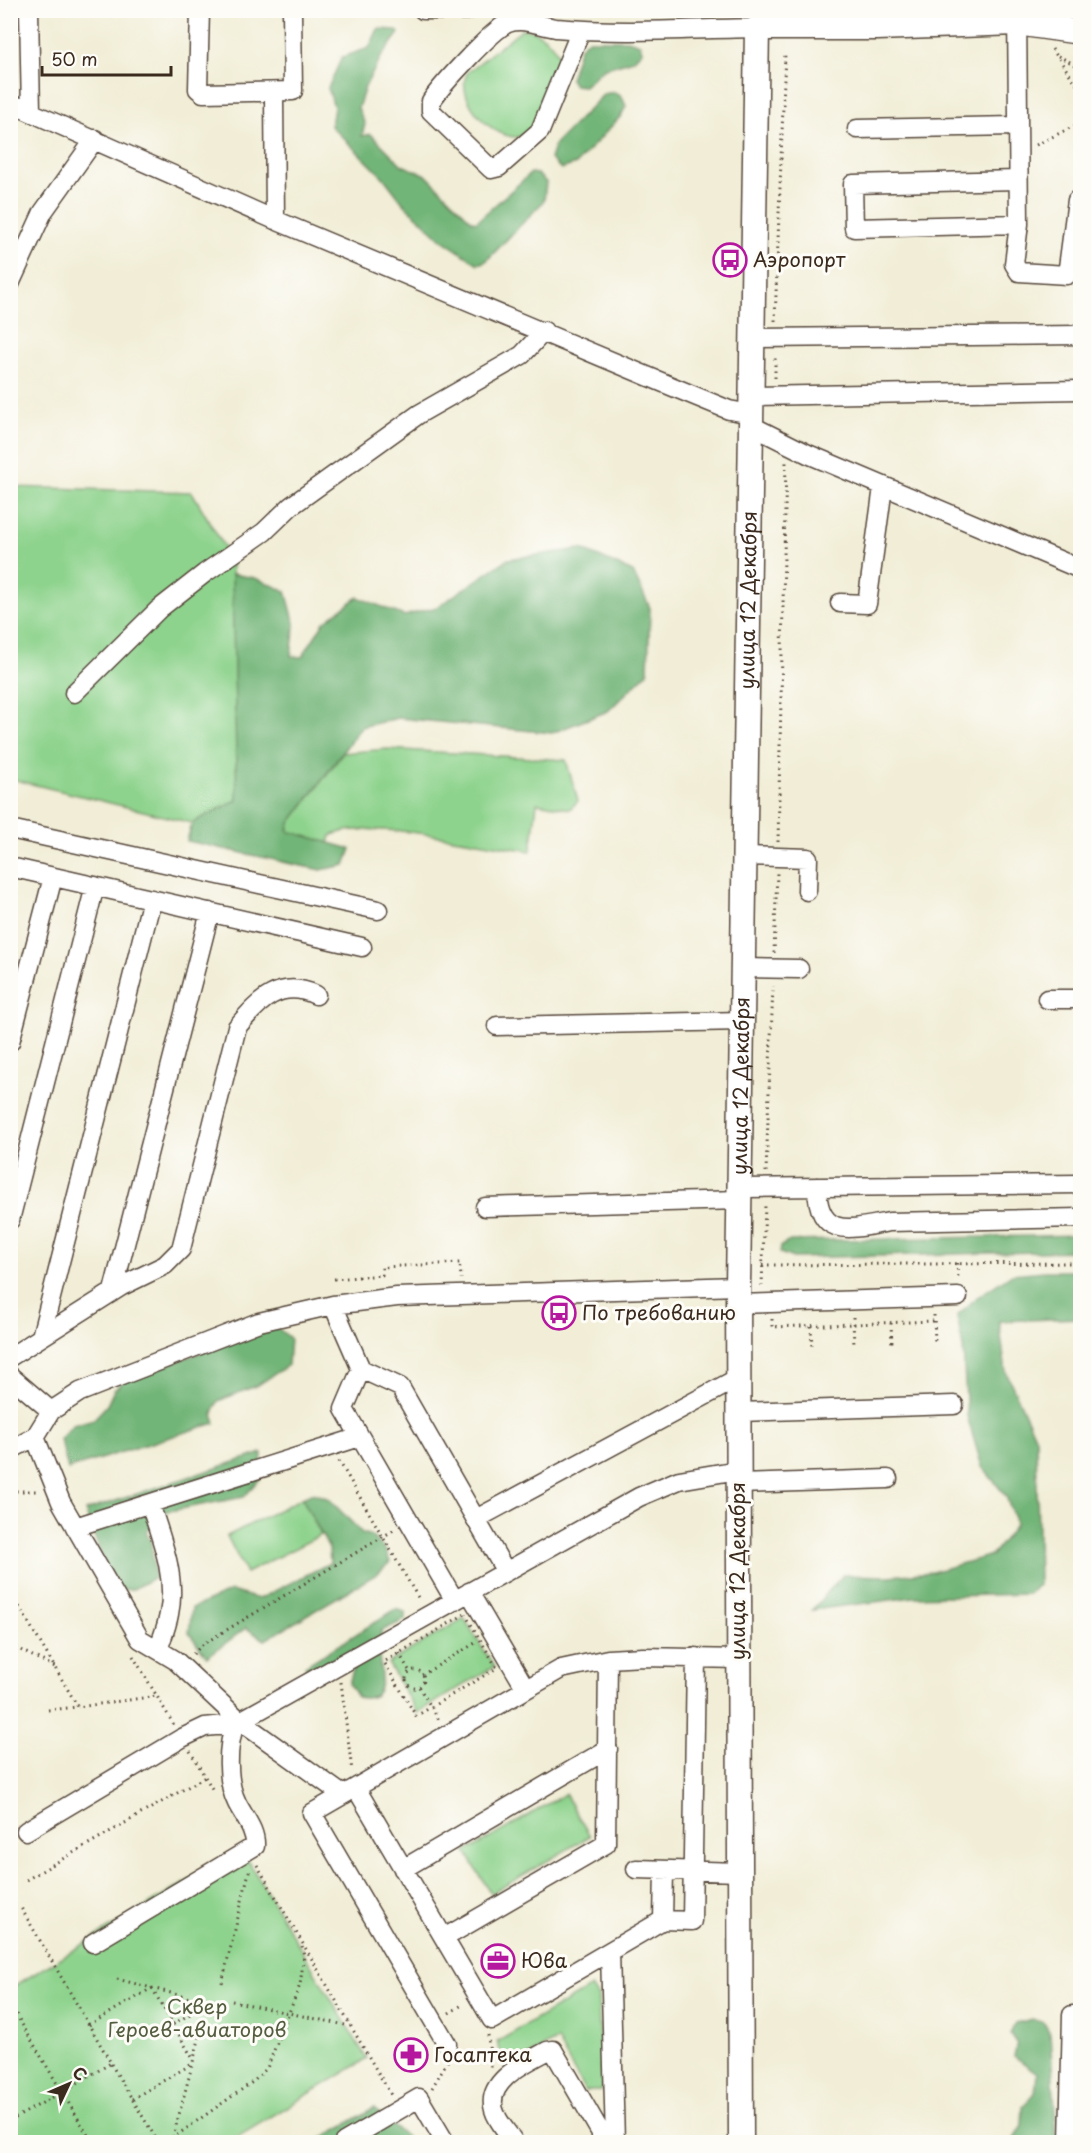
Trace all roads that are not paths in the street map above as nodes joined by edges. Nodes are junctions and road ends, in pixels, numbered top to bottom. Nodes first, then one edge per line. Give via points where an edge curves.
1 (29, 10) edge
2 (200, 10) edge
3 (292, 10) edge
4 (423, 10) edge
5 (468, 10) edge
6 (546, 19) edge
7 (1064, 23) edge
8 (1017, 25) edge
9 (757, 28) junction
10 (581, 30) junction
11 (274, 93) junction
12 (10, 103) edge
13 (31, 112) junction
14 (1016, 126) junction
15 (856, 129) dead end
16 (95, 139) junction
17 (1017, 180) junction
18 (1077, 200) dead end
19 (275, 220) junction
20 (1018, 224) junction
21 (10, 284) edge
22 (544, 331) junction
23 (1080, 335) edge
24 (764, 338) junction
25 (1080, 390) edge
26 (758, 407) junction
27 (883, 487) junction
28 (1080, 569) edge
29 (840, 603) dead end
30 (74, 693) dead end
31 (10, 829) edge
32 (744, 856) junction
33 (10, 867) edge
34 (53, 877) junction
35 (95, 886) junction
36 (807, 891) dead end
37 (152, 899) junction
38 (378, 910) dead end
39 (210, 912) junction
40 (362, 947) dead end
41 (744, 968) junction
42 (799, 969) dead end
43 (316, 995) dead end
44 (1047, 999) dead end
45 (1080, 999) edge
46 (743, 1021) junction
47 (497, 1026) dead end
48 (10, 1042) edge
49 (1080, 1184) edge
50 (817, 1187) junction
51 (740, 1194) junction
52 (485, 1207) dead end
53 (1080, 1218) edge
54 (10, 1220) edge
55 (739, 1285) junction
56 (113, 1292) junction
57 (958, 1297) dead end
58 (333, 1305) junction
59 (41, 1337) junction
60 (10, 1357) edge
61 (361, 1369) junction
62 (10, 1376) edge
63 (738, 1378) junction
64 (954, 1405) dead end
65 (51, 1411) junction
66 (739, 1412) junction
67 (34, 1437) junction
68 (360, 1437) junction
69 (10, 1450) edge
70 (738, 1477) junction
71 (888, 1479) dead end
72 (150, 1503) junction
73 (476, 1519) junction
74 (75, 1527) junction
75 (506, 1572) junction
76 (462, 1597) junction
77 (158, 1650) junction
78 (696, 1657) junction
79 (608, 1659) junction
80 (739, 1659) junction
81 (526, 1689) junction
82 (238, 1723) junction
83 (608, 1749) junction
84 (350, 1792) junction
85 (26, 1831) dead end
86 (403, 1869) junction
87 (636, 1869) dead end
88 (664, 1870) junction
89 (693, 1870) junction
90 (740, 1872) junction
91 (663, 1920) junction
92 (444, 1938) junction
93 (93, 1943) dead end
94 (610, 1951) junction
95 (1080, 2015) edge
96 (447, 2044) road end
97 (344, 2142) edge
98 (445, 2142) edge
99 (514, 2142) edge
100 (601, 2142) edge
101 (615, 2142) edge
102 (741, 2142) edge
103 (1069, 2142) edge

1 - 13 street
2 - 11 street via 200,91
3 - 11 street via 292,91
4 - 5 street
6 - 10 street
6 - 10 street via 506,24 466,60 429,106 491,170 540,131
7 - 8 main road
8 - 9 main road
8 - 14 street
9 - 10 street
9 - 24 main road, улица 12 Декабря
11 - 19 street
12 - 13 street
13 - 16 street
14 - 15 street
14 - 17 street
16 - 19 street
16 - 21 street via 43,212
17 - 20 street
17 - 20 street via 853,183 854,228
18 - 20 street via 1070,270 1064,276 1016,270
19 - 22 street
22 - 26 street via 729,410
22 - 30 street via 522,355 419,414 291,506 264,532 159,609
23 - 24 street
24 - 26 main road, улица 12 Декабря
25 - 26 street
26 - 27 street via 787,445
26 - 32 main road, улица 12 Декабря
27 - 28 street
27 - 29 street via 867,604
31 - 38 street
32 - 36 street via 808,858
32 - 41 main road, улица 12 Декабря
33 - 34 street
34 - 35 street
34 - 48 street
35 - 37 street
35 - 54 street
37 - 39 street
37 - 59 street
39 - 40 street
39 - 56 street
41 - 42 street
41 - 46 main road, улица 12 Декабря
43 - 56 street via 305,990 279,990 258,1002 237,1027 181,1249 165,1265
44 - 45 street
46 - 47 street
46 - 51 main road, улица 12 Декабря
49 - 50 street
50 - 51 street
50 - 53 street via 817,1204 823,1217 831,1225 845,1228 860,1229 889,1222
51 - 52 street
51 - 55 main road, улица 12 Декабря
55 - 57 street via 772,1303
55 - 58 street via 397,1297
55 - 63 main road, улица 12 Декабря
56 - 59 street
58 - 61 street
58 - 65 street via 259,1322 80,1392
59 - 60 street
61 - 68 street via 344,1408
61 - 73 street via 400,1387
62 - 65 street
63 - 66 main road, улица 12 Декабря
63 - 73 street
64 - 66 street
65 - 67 street
66 - 70 main road, улица 12 Декабря
67 - 69 street
67 - 74 street
68 - 72 street
68 - 76 street via 409,1521
70 - 71 street
70 - 75 street via 679,1480 639,1497
70 - 80 main road, улица 12 Декабря
72 - 74 street
72 - 77 street via 172,1591
73 - 75 street
74 - 77 street via 140,1639
75 - 76 street
76 - 81 street
76 - 82 street
77 - 82 street via 183,1667
78 - 79 street
78 - 80 street
78 - 89 street
79 - 81 street via 561,1669
79 - 83 street
80 - 90 main road, улица 12 Декабря
81 - 84 street
82 - 84 street
82 - 85 street via 205,1727 182,1738
82 - 93 street via 229,1744 230,1772 236,1800 256,1836 255,1846
83 - 86 street
83 - 92 street via 606,1844
84 - 86 street
84 - 96 street via 312,1813
86 - 92 street
87 - 88 street
88 - 89 street
88 - 91 street
89 - 90 street
89 - 91 street via 692,1921
90 - 102 main road, улица 12 Декабря
91 - 94 street
92 - 94 street via 492,2020
94 - 101 street
95 - 103 street via 1071,2015
97 - 98 street via 419,2098
99 - 100 street via 494,2109 494,2098 509,2073 548,2050 554,2050 601,2133

